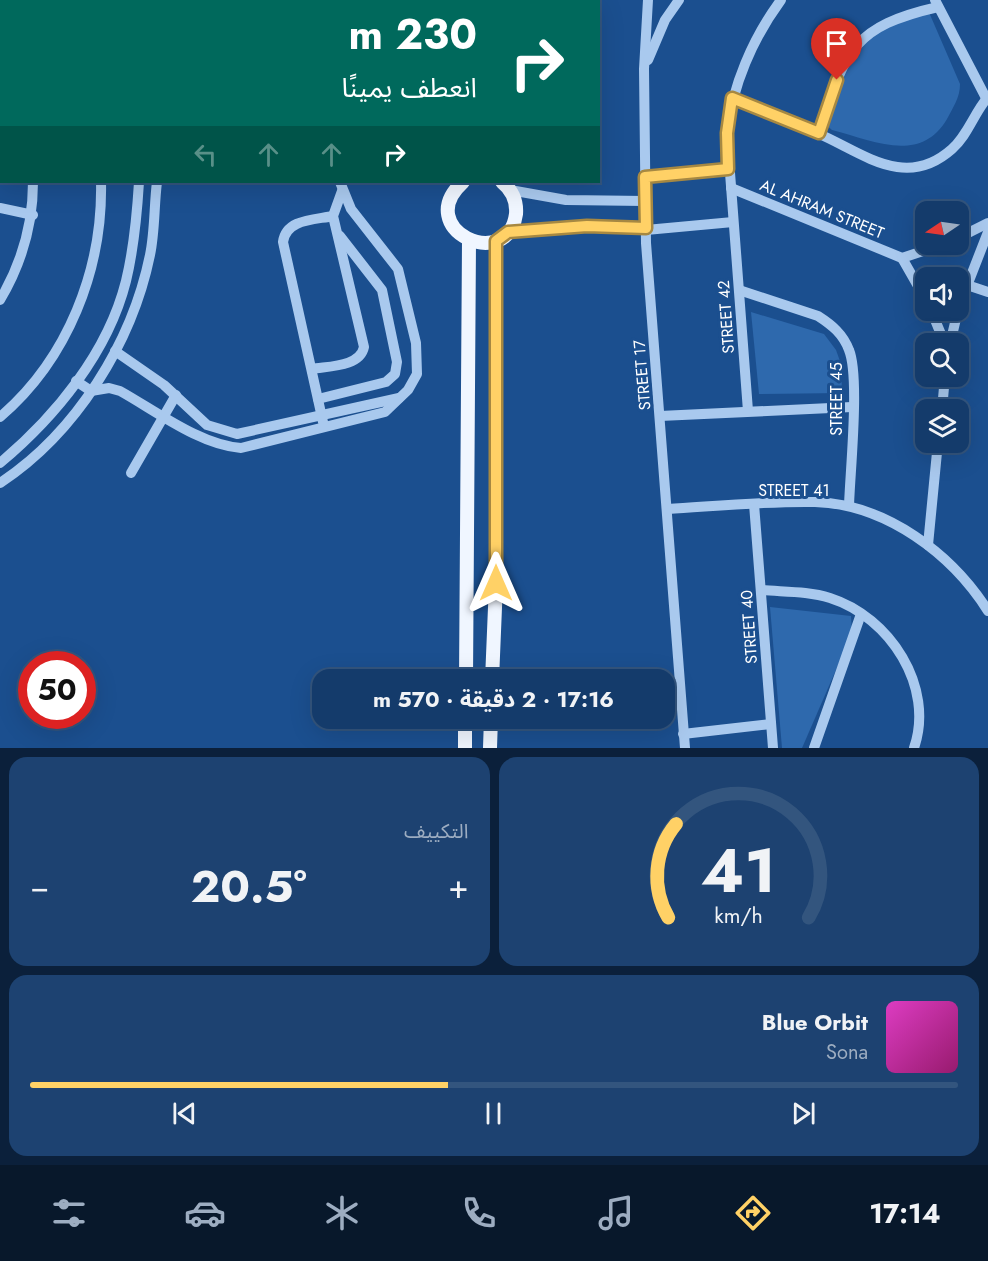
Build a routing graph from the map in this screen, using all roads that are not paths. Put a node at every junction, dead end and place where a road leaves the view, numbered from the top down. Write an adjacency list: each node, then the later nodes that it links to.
1 (648, 0): 5 (street, STREET 17)
2 (679, 0): 5 (street)
3 (781, 0): 7 (street, STREET 42)
4 (936, 4): 6 (street); 8 (street)
5 (644, 69): 10 (street, STREET 17)
6 (987, 97): 8 (street)
7 (732, 98): 8 (street); 9 (street, STREET 42)
8 (819, 133)
9 (728, 169): 10 (street); 18 (street, STREET 42)
10 (645, 177): 19 (street, STREET 17)
11 (33, 183): 21 (street)
12 (101, 183): 51 (street)
13 (139, 183): 41 (street)
14 (157, 183): 39 (street)
15 (458, 184): 30 (main road)
16 (341, 186): 22 (street); 44 (street)
17 (506, 186): 19 (street); 29 (main road)
18 (730, 188): 23 (street, STREET 42); 32 (street, AL AHRAM STREET)
19 (645, 201): 25 (street, STREET 17)
20 (0, 208): 21 (street)
21 (33, 215): 38 (street)
22 (333, 216): 28 (street); 40 (street)
23 (733, 222): 25 (street); 36 (street, STREET 42)
24 (988, 223): 26 (street)
25 (646, 229): 29 (street); 50 (street, STREET 17)
26 (969, 232)
27 (988, 232): 33 (street)
28 (340, 236): 40 (street); 45 (street)
29 (502, 237): 30 (main road); 65 (main road)
30 (469, 241): 64 (main road)
31 (915, 254): 32 (street)
32 (902, 258): 34 (street)
33 (969, 280)
34 (915, 281)
35 (969, 286): 37 (street)
36 (739, 290): 46 (street, STREET 45); 47 (street, STREET 42)
37 (988, 292)
38 (0, 300)
39 (115, 351): 42 (street); 43 (street)
40 (312, 369): 45 (street)
41 (76, 381): 42 (street); 54 (street)
42 (91, 391): 48 (street); 56 (street)
43 (176, 395): 48 (street); 49 (street)
44 (399, 398): 49 (street); 52 (street)
45 (318, 399): 49 (street)
46 (852, 407): 47 (street); 58 (street, STREET 45)
47 (748, 411): 50 (street)
48 (164, 416): 52 (street); 55 (street)
49 (321, 416): 52 (street)
50 (660, 416): 59 (street, STREET 17)
51 (0, 417)
52 (324, 429)
53 (937, 453): 60 (street)
54 (0, 463)
55 (131, 473)
56 (0, 483)
57 (754, 504): 58 (street, STREET 41); 59 (street, STREET 41); 61 (street, STREET 40)
58 (849, 507): 60 (street, STREET 41)
59 (668, 509): 69 (street, STREET 17)
60 (928, 545): 62 (street, STREET 41)
61 (761, 591): 63 (street); 66 (street, STREET 40)
62 (988, 611)
63 (861, 614): 74 (street); 75 (street)
64 (466, 669)
65 (492, 669)
66 (771, 724): 69 (street); 73 (street, STREET 40)
67 (465, 729): 70 (main road)
68 (491, 729): 71 (main road)
69 (684, 734): 72 (street, STREET 17)
70 (465, 748)
71 (490, 748)
72 (685, 748)
73 (773, 748)
74 (814, 748)
75 (914, 748)

